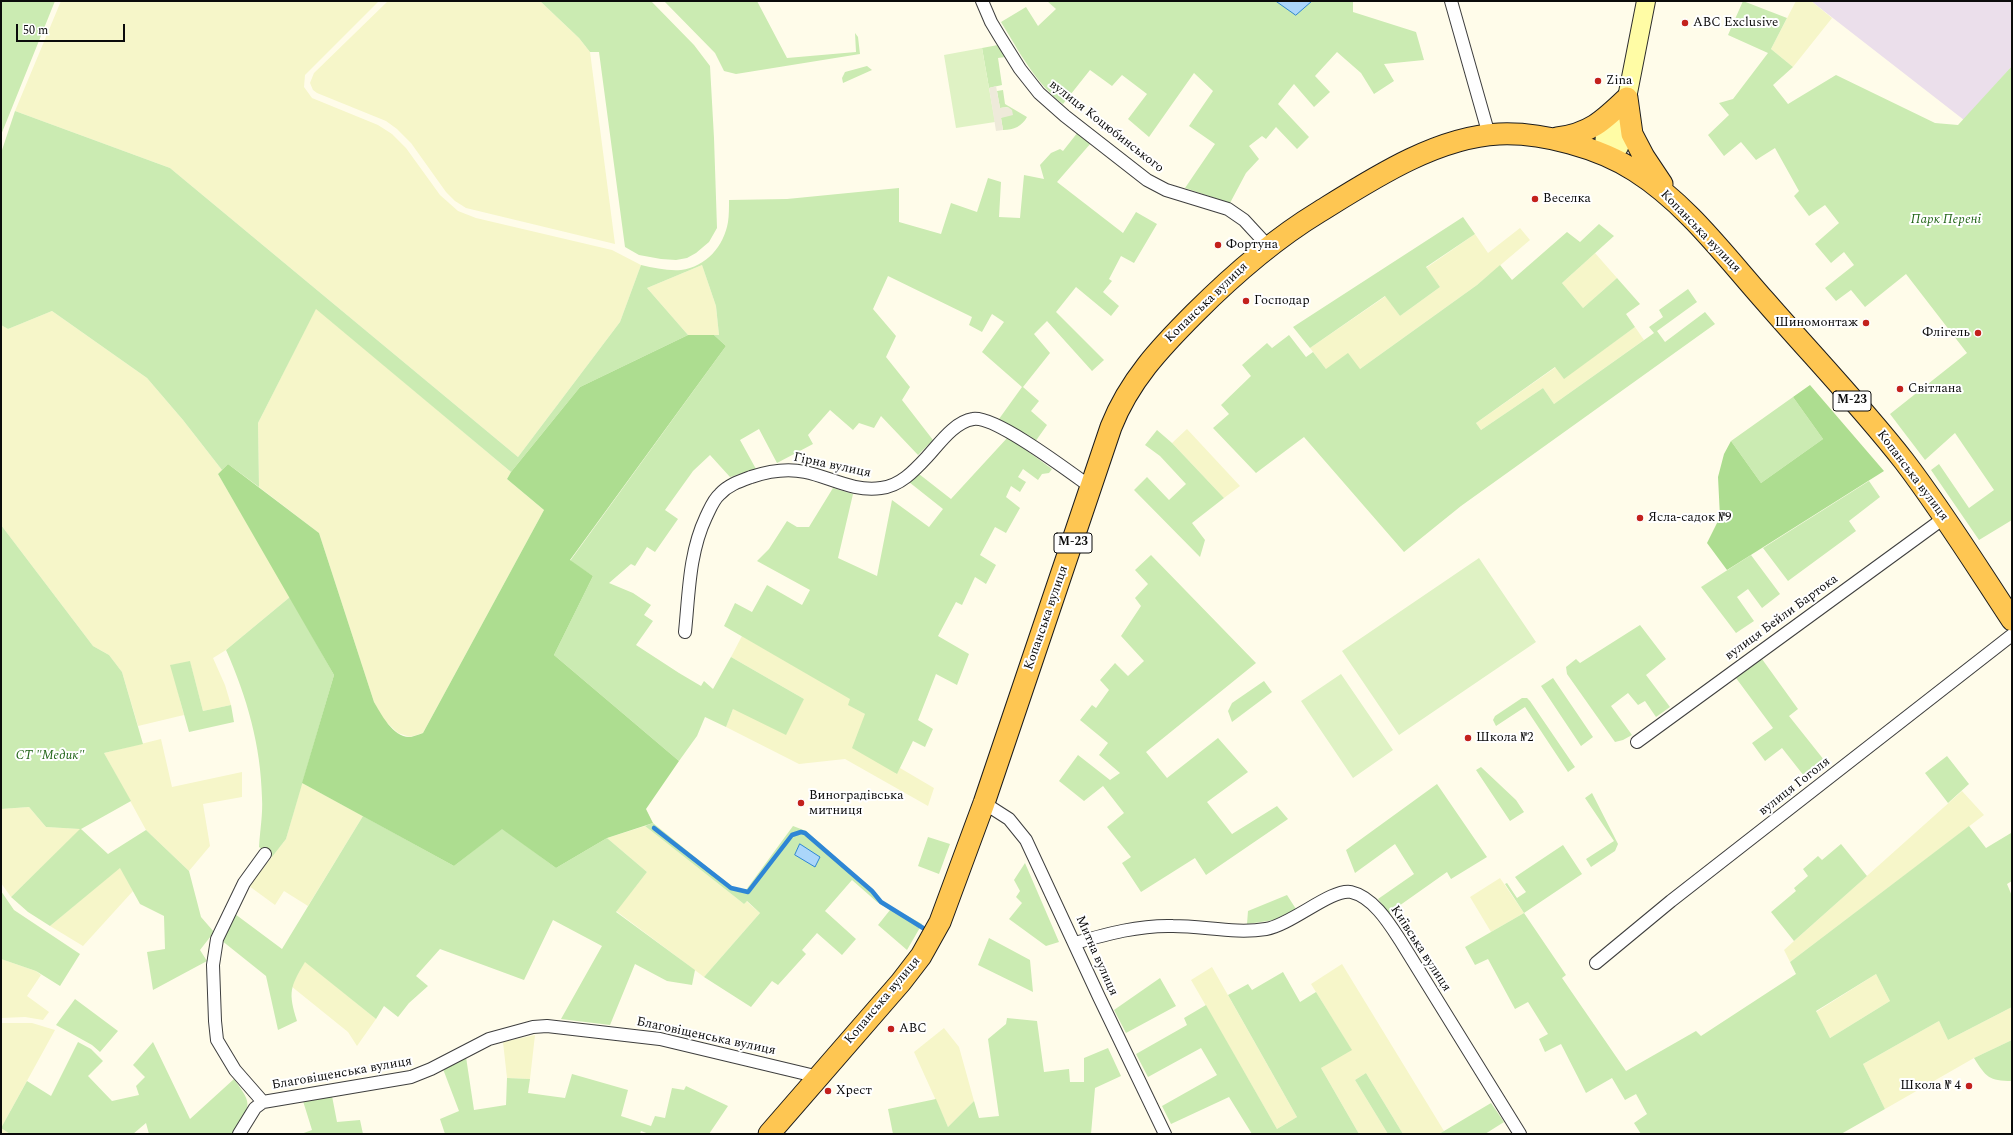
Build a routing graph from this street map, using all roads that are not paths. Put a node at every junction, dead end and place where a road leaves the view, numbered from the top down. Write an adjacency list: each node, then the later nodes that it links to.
1 (982, 1): 9 (street, вулиця Коцюбинського)
2 (1451, 1): 5 (street)
3 (1646, 1): 4 (main road)
4 (1627, 98): 6 (highway); 7 (main road); 8 (highway)
5 (1489, 135): 6 (highway, Копанська вулиця / М-23); 9 (highway, Копанська вулиця / М-23)
6 (1549, 139): 7 (highway, Копанська вулиця / М-23)
7 (1606, 156): 8 (highway, Копанська вулиця / М-23)
8 (1671, 198): 11 (highway, Копанська вулиця / М-23)
9 (1268, 246): 10 (highway, Копанська вулиця / М-23)
10 (1092, 488): 13 (street, Гірна вулиця); 16 (highway, Копанська вулиця / М-23)
11 (1944, 518): 12 (highway, Копанська вулиця / М-23); 15 (street, вулиця Бейли Бартока)
12 (2012, 620)
13 (685, 632)
14 (2012, 634): 19 (street, вулиця Гоголя)
15 (1637, 742)
16 (984, 803): 18 (street, Митна вулиця); 20 (highway, Копанська вулиця / М-23)
17 (265, 854): 21 (street, Благовіщенська вулиця)
18 (1074, 943): 24 (street, Митна вулиця); 25 (street, Київська вулиця)
19 (1596, 963)
20 (819, 1077): 21 (street, Благовіщенська вулиця); 23 (highway, Копанська вулиця / М-23)
21 (263, 1102): 22 (street, Благовіщенська вулиця)
22 (239, 1134)
23 (769, 1134)
24 (1165, 1134)
25 (1520, 1134)

